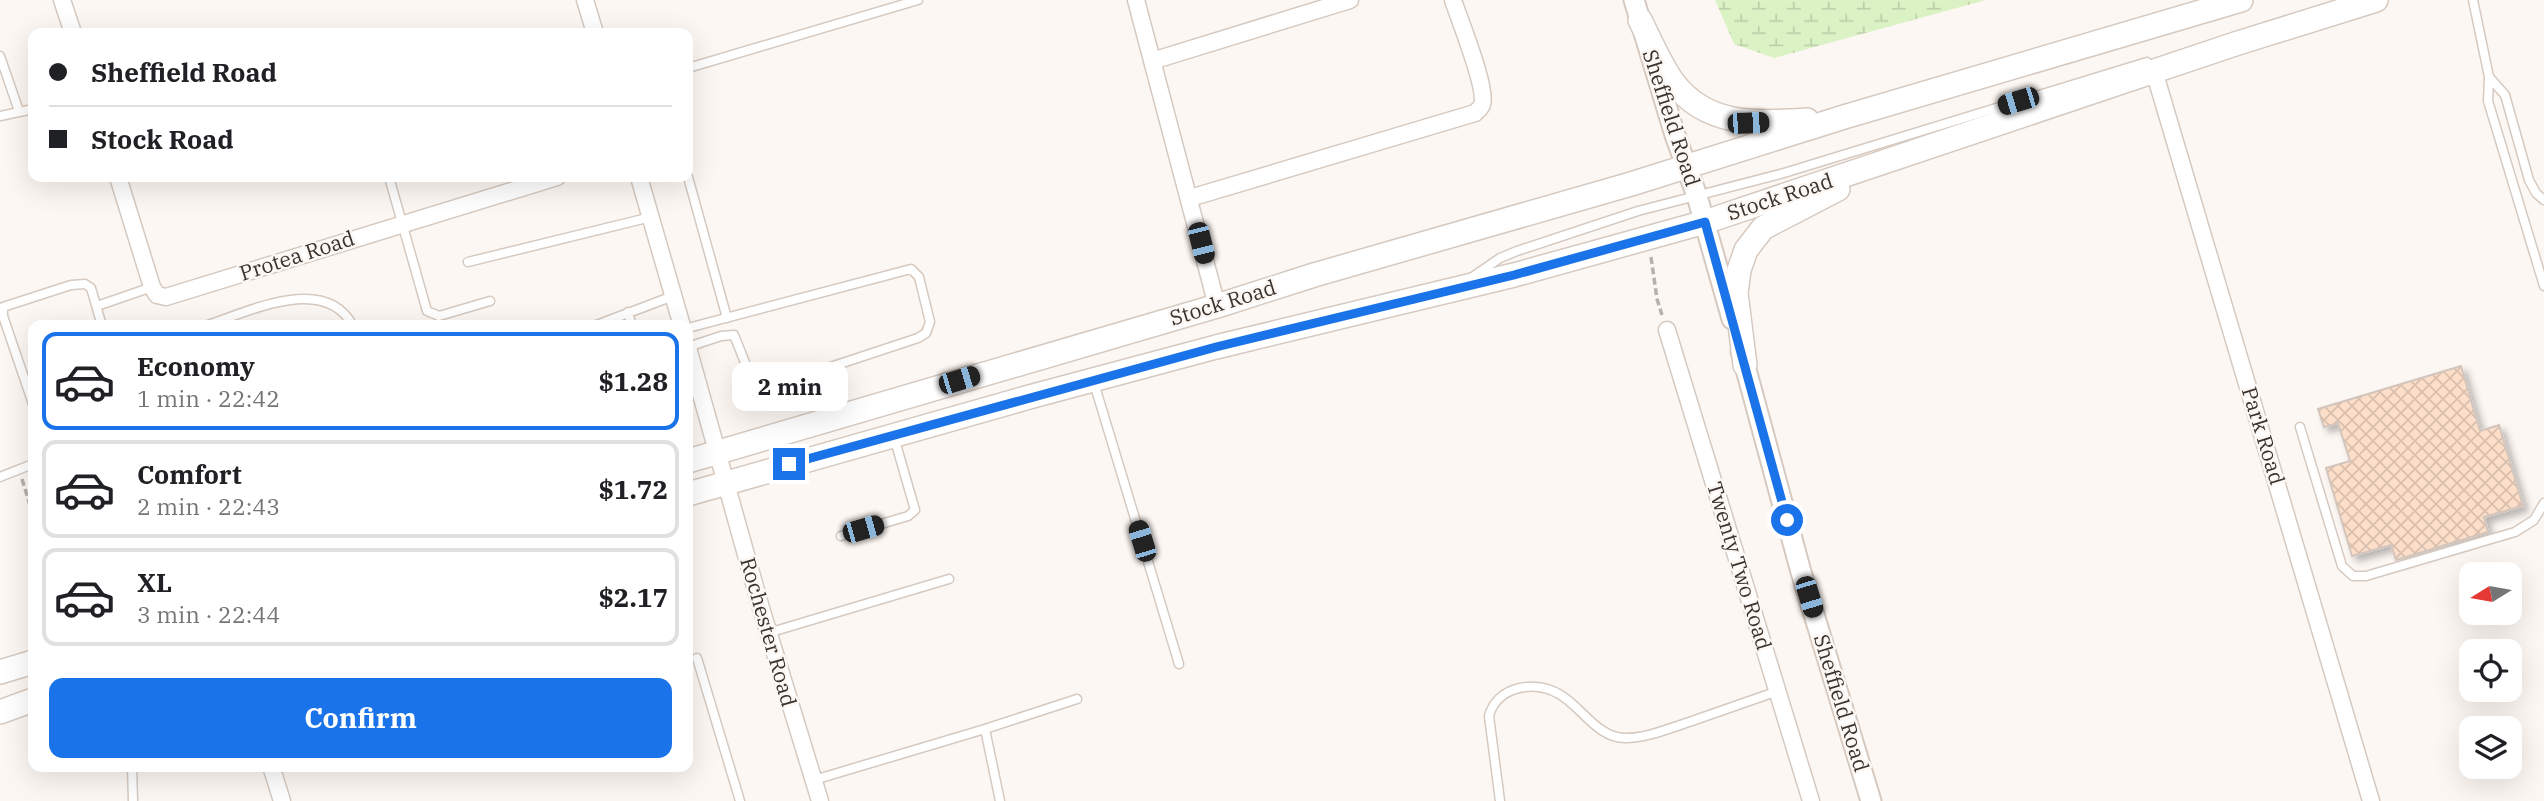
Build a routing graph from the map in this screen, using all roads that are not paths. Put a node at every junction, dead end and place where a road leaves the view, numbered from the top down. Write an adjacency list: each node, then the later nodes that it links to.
1 (62, 0): 11 (street)
2 (585, 0): 12 (street)
3 (918, 0): 18 (lane)
4 (1136, 0): 16 (street)
5 (1350, 0): 16 (street)
6 (1453, 0): 32 (street)
7 (2241, 0): 23 (main road, Stock Road)
8 (2376, 0): 13 (main road, Stock Road)
9 (2473, 0): 19 (lane)
10 (1637, 10): 23 (main road); 25 (street, Sheffield Road)
11 (71, 28)
12 (593, 28)
13 (2235, 44): 14 (lane); 17 (main road, Stock Road)
14 (2182, 52)
15 (0, 56): 21 (lane)
16 (1152, 61): 32 (street)
17 (2157, 64): 24 (main road, Stock Road); 31 (lane); 93 (street, Park Road)
18 (693, 66)
19 (2489, 78): 33 (lane); 38 (lane)
20 (28, 109): 21 (lane)
21 (19, 111): 22 (lane)
22 (0, 116)
23 (1844, 117): 25 (main road, Stock Road)
24 (1887, 162): 35 (main road, Stock Road); 58 (main road)
25 (1687, 166): 31 (street, Sheffield Road); 45 (main road, Stock Road)
26 (120, 182): 40 (street)
27 (391, 182): 36 (lane)
28 (540, 182): 36 (street, Protea Road)
29 (640, 182): 34 (street)
30 (689, 182): 47 (lane)
31 (1697, 196): 35 (street, Sheffield Road); 41 (lane)
32 (1190, 198): 45 (street)
33 (2544, 200)
34 (651, 217): 37 (lane); 42 (street)
35 (1705, 222): 41 (main road, Stock Road); 58 (street, Sheffield Road)
36 (403, 223): 40 (street, Protea Road); 43 (lane)
37 (468, 262)
38 (2542, 270): 39 (lane)
39 (2544, 286)
40 (152, 287): 44 (lane)
41 (1455, 289): 59 (main road, Stock Road)
42 (673, 296): 46 (lane); 53 (street)
43 (490, 301)
44 (97, 306): 48 (lane); 60 (lane)
45 (1217, 306): 63 (main road, Stock Road)
46 (628, 312): 51 (lane); 52 (lane)
47 (727, 317): 54 (lane); 56 (lane)
48 (101, 320)
49 (224, 320): 50 (lane)
50 (350, 320)
51 (609, 320)
52 (630, 320)
53 (680, 320)
54 (693, 327)
55 (1667, 330): 77 (street, Twenty Two Road)
56 (693, 345)
57 (693, 365): 63 (street)
58 (1745, 365): 92 (street, Sheffield Road)
59 (1093, 380): 62 (main road, Stock Road); 75 (lane)
60 (28, 390)
61 (2300, 427): 69 (lane)
62 (893, 435): 67 (main road, Stock Road); 70 (lane)
63 (717, 452): 64 (main road, Stock Road); 67 (street, Rochester Road)
64 (693, 459)
65 (28, 466): 66 (lane)
66 (0, 477)
67 (725, 483): 68 (main road, Stock Road); 72 (street, Rochester Road)
68 (693, 493)
69 (2544, 503)
70 (841, 536)
71 (949, 579): 72 (lane)
72 (768, 632): 84 (street, Rochester Road)
73 (697, 657): 87 (lane)
74 (28, 664): 76 (main road)
75 (1179, 664)
76 (0, 672)
77 (1778, 691): 90 (lane); 91 (street, Twenty Two Road)
78 (1077, 699): 81 (lane)
79 (28, 702): 80 (main road)
80 (0, 712)
81 (985, 729): 84 (lane); 89 (lane)
82 (132, 772): 85 (lane)
83 (273, 772): 86 (street)
84 (814, 780): 88 (street, Rochester Road)
85 (133, 801)
86 (282, 801)
87 (740, 801)
88 (820, 801)
89 (1000, 801)
90 (1500, 801)
91 (1811, 801)
92 (1871, 801)
93 (2371, 801)

